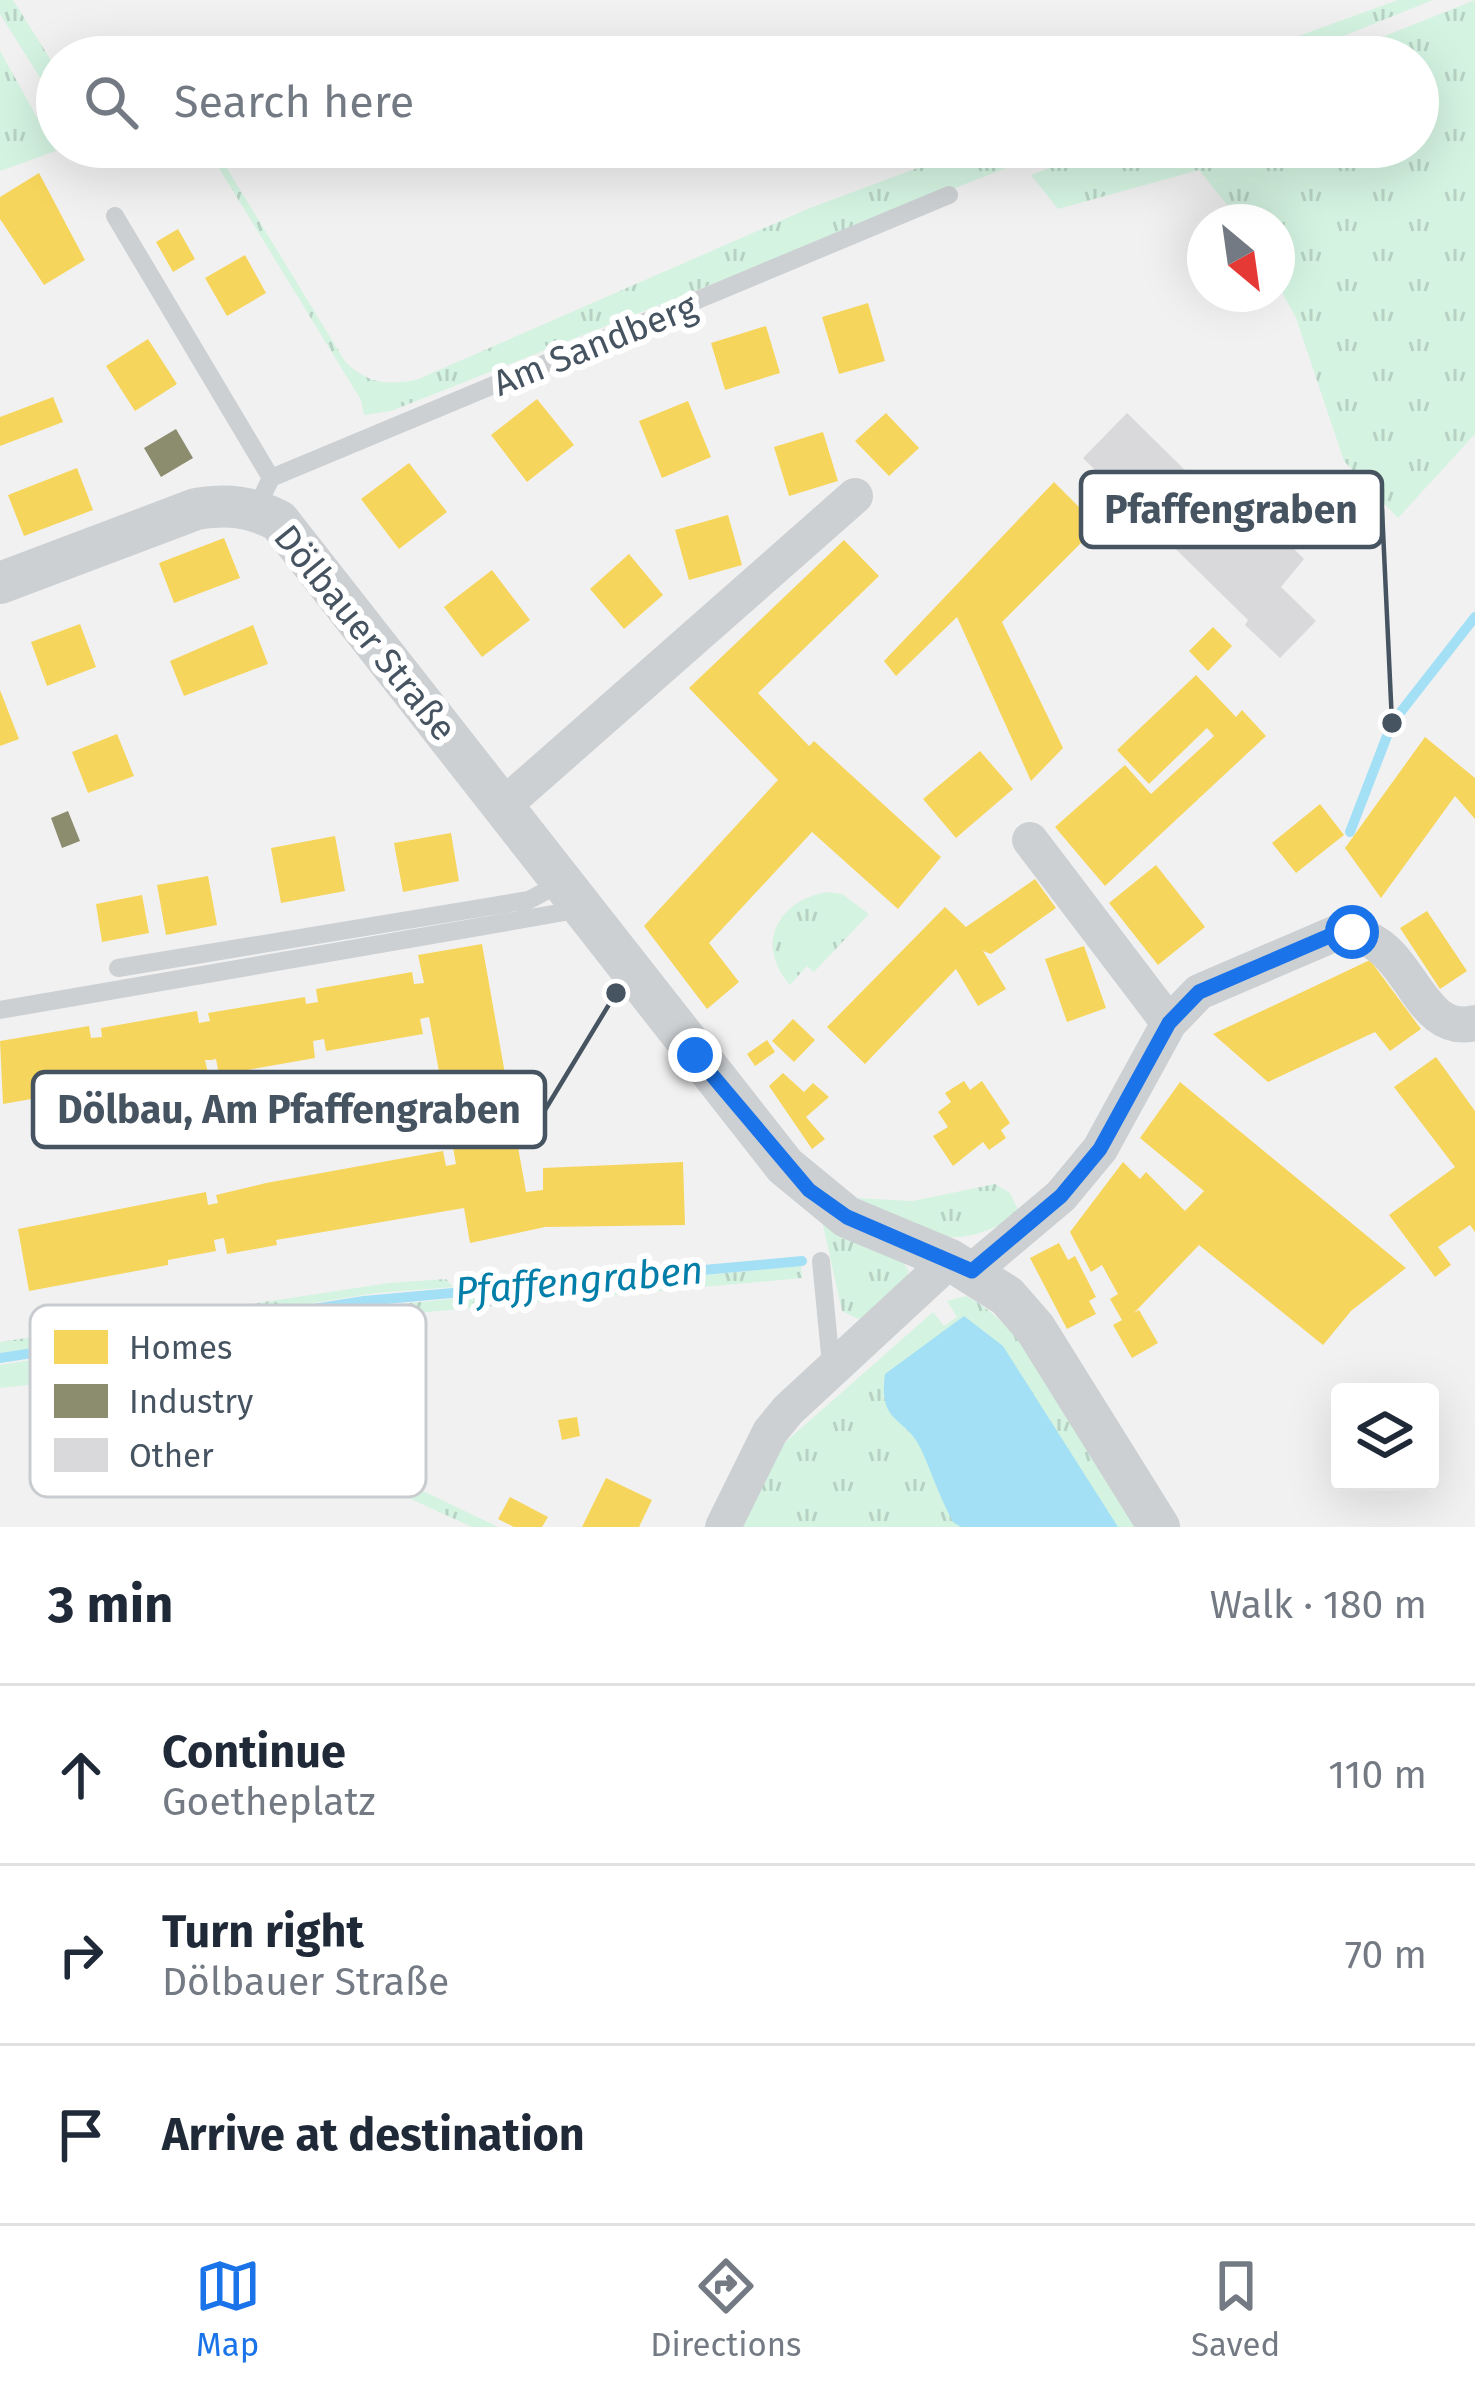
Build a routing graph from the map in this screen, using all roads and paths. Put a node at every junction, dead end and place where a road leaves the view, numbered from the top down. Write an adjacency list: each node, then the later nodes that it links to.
1 (949, 195): 3 (lane, Am Sandberg)
2 (115, 216): 3 (lane)
3 (264, 494): 5 (street, Dölbauer Straße); 6 (street, Dölbauer Straße)
4 (856, 496): 6 (street)
5 (0, 584)
6 (503, 806): 8 (street, Dölbauer Straße)
7 (1030, 840): 11 (street)
8 (571, 896): 9 (lane); 10 (lane); 14 (street, Dölbauer Straße)
9 (118, 968)
10 (0, 1010)
11 (1169, 1023): 12 (street); 14 (street)
12 (1475, 1023)
13 (821, 1261): 15 (lane)
14 (961, 1266): 15 (street); 17 (street, Dölbauer Straße)
15 (831, 1365): 16 (street)
16 (723, 1527)
17 (1159, 1527)

